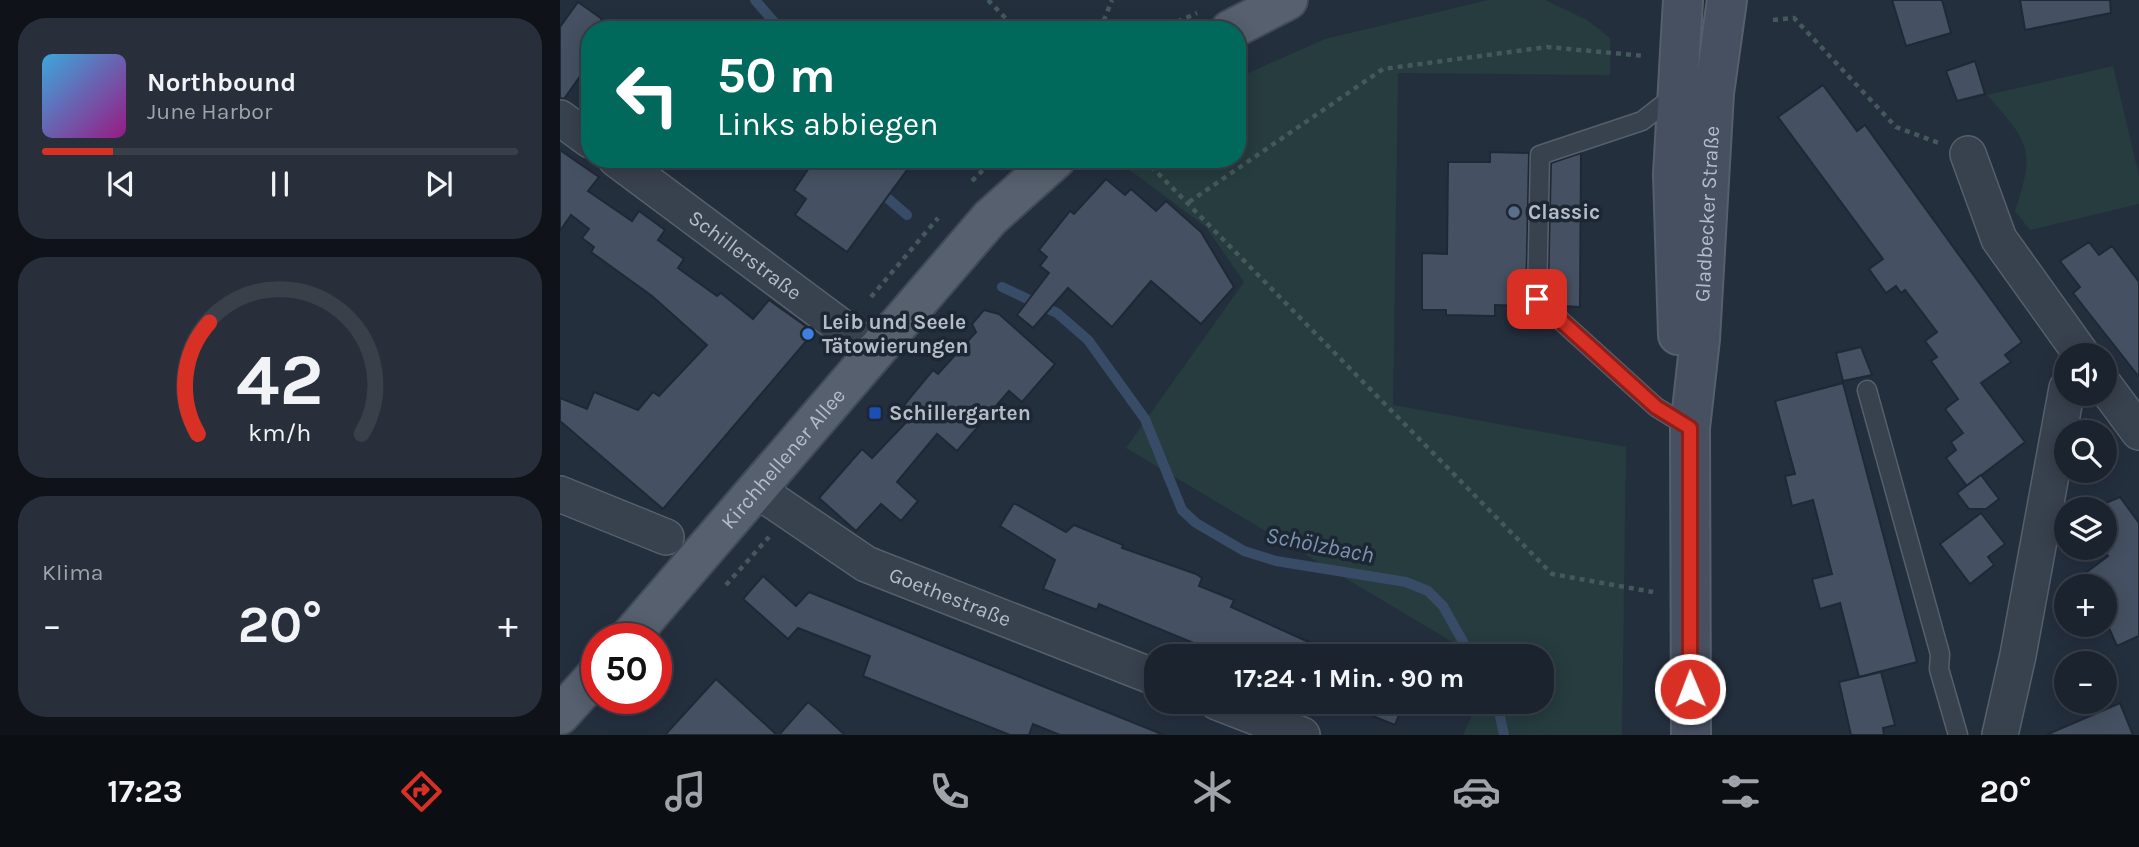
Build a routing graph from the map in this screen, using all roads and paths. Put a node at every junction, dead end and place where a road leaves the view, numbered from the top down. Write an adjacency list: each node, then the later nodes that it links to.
1 (988, 0): 8 (path)
2 (1112, 0): 9 (path)
3 (1288, 0): 6 (main road)
4 (1683, 0): 11 (main road, Gladbecker Straße)
5 (1727, 0): 26 (main road, Gladbecker Straße)
6 (1217, 20)
7 (1773, 20): 14 (path)
8 (1008, 21)
9 (1104, 21)
10 (1650, 57): 15 (path)
11 (1677, 94): 26 (main road, Gladbecker Straße); 26 (lane)
12 (560, 118): 13 (street)
13 (581, 133)
14 (1968, 154): 21 (street)
15 (1246, 163)
16 (628, 168): 22 (street, Schillerstraße)
17 (1046, 168): 22 (main road, Kirchhellener Allee)
18 (1153, 168): 20 (path)
19 (1239, 168): 20 (path)
20 (1189, 202): 31 (path)
21 (2071, 343)
22 (875, 352): 28 (main road, Kirchhellener Allee)
23 (1867, 390): 39 (lane)
24 (2117, 402): 27 (street)
25 (2064, 406): 40 (street)
26 (1690, 428): 38 (main road, Gladbecker Straße)
27 (2139, 432)
28 (757, 490): 32 (main road, Kirchhellener Allee); 33 (street, Goethestraße)
29 (560, 494): 30 (street)
30 (666, 537)
31 (1653, 592)
32 (642, 623)
33 (1144, 673)
34 (581, 692): 36 (main road)
35 (1248, 714): 37 (street)
36 (560, 715)
37 (1302, 735)
38 (1691, 735)
39 (1958, 735)
40 (2000, 735)

